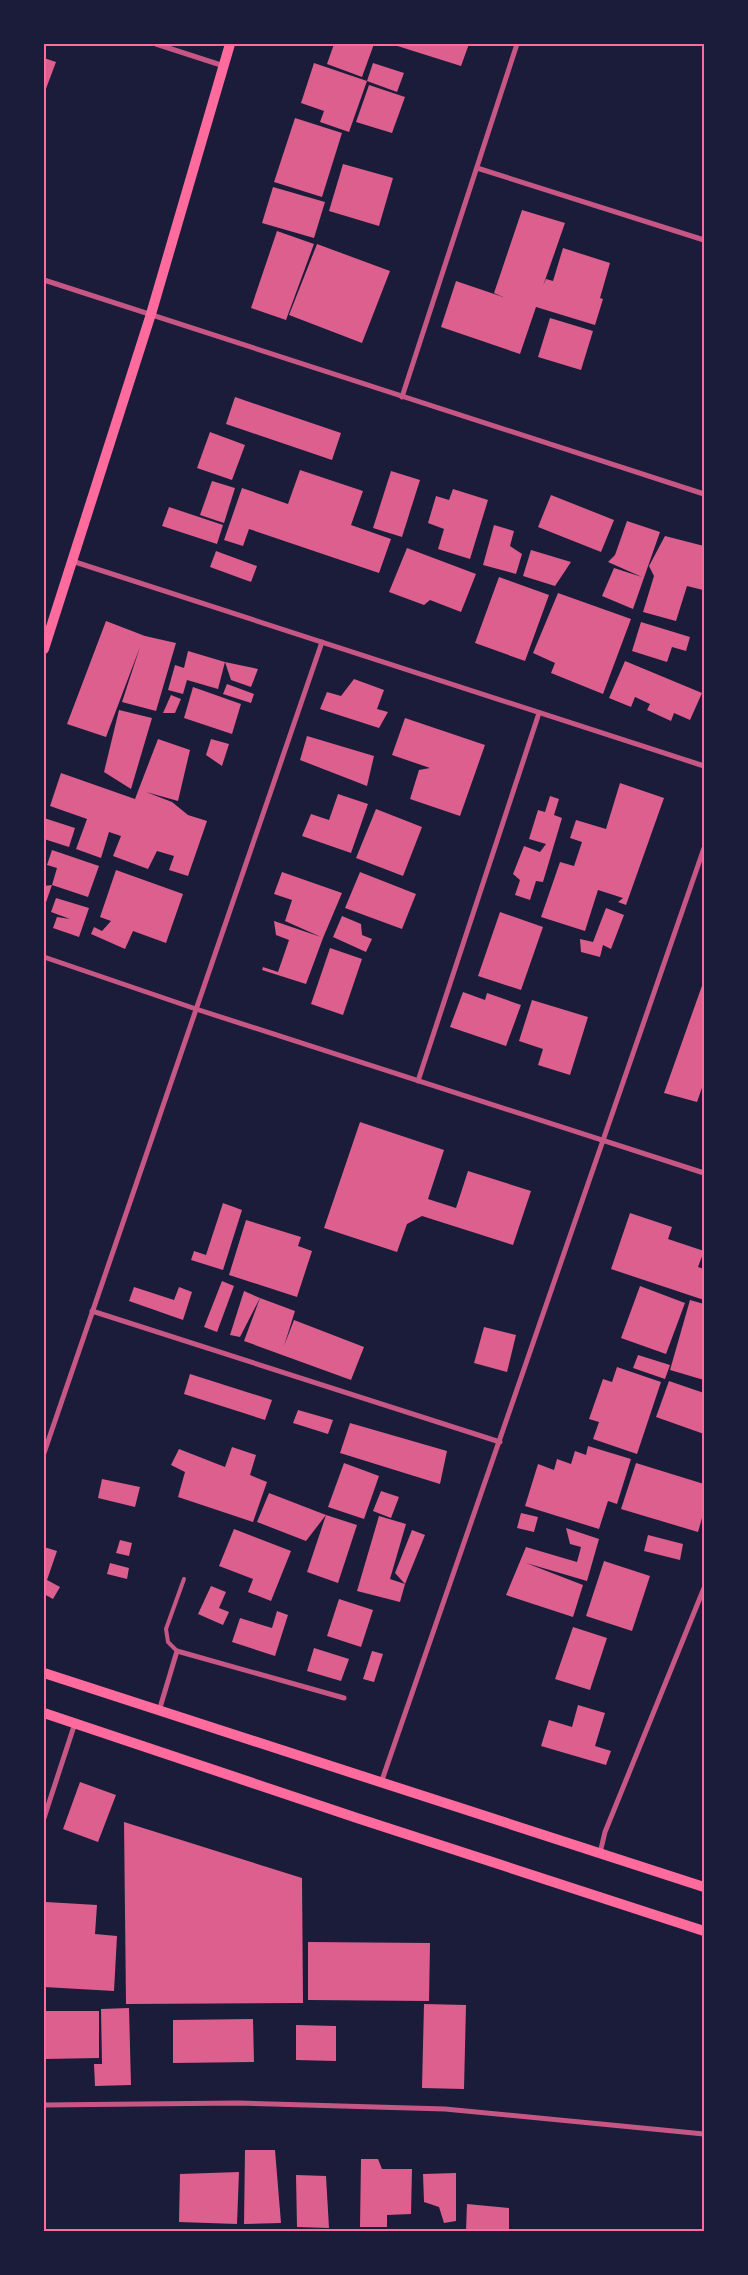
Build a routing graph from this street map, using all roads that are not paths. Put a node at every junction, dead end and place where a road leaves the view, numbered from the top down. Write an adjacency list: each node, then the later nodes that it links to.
1 (156, 44): 4 (street)
2 (230, 44): 4 (main road)
3 (517, 44): 5 (street)
4 (224, 66): 8 (main road)
5 (477, 168): 6 (street); 9 (street)
6 (704, 240)
7 (44, 280): 8 (street)
8 (152, 314): 9 (street); 11 (main road)
9 (402, 397): 10 (street)
10 (704, 494)
11 (72, 561): 12 (street); 13 (main road)
12 (322, 642): 14 (street); 18 (street)
13 (44, 649)
14 (539, 713): 15 (street); 19 (street)
15 (704, 766)
16 (704, 848): 20 (street)
17 (44, 957): 18 (street)
18 (196, 1009): 19 (street); 22 (street)
19 (418, 1081): 20 (street)
20 (604, 1141): 21 (street); 23 (street)
21 (704, 1173)
22 (92, 1311): 23 (street); 24 (street)
23 (500, 1442): 33 (street)
24 (44, 1453)
25 (184, 1579): 27 (lane)
26 (704, 1588): 35 (street)
27 (177, 1652): 29 (street); 30 (street)
28 (44, 1673): 30 (main road)
29 (344, 1698)
30 (159, 1712): 33 (main road)
31 (44, 1713): 32 (main road)
32 (75, 1723): 34 (street); 37 (main road)
33 (381, 1783): 35 (main road)
34 (44, 1818)
35 (600, 1854): 36 (main road)
36 (704, 1887)
37 (704, 1931)
38 (44, 2105): 39 (street)
39 (704, 2134)

